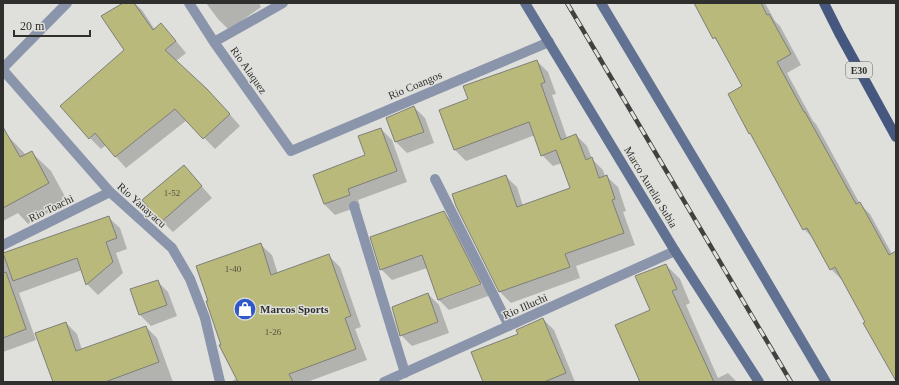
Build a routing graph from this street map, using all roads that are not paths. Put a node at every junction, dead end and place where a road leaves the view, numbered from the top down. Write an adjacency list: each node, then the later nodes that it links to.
1 (67, 3): 9 (street)
2 (189, 3): 7 (street, Rio Alaquez)
3 (283, 3): 7 (street)
4 (524, 3): 8 (main road, Marco Aurelio Subia)
5 (601, 3): 22 (main road)
6 (824, 3): 10 (main road, E30)
7 (214, 42): 11 (street, Rio Alaquez)
8 (549, 42): 11 (street, Rio Coangos); 16 (main road, Marco Aurelio Subia)
9 (3, 69): 13 (street, Rio Yanayacu)
10 (896, 137)
11 (291, 151)
12 (435, 179): 17 (street)
13 (110, 192): 15 (street, Rio Toachi); 19 (street, Rio Yanayacu)
14 (354, 206): 18 (street)
15 (3, 245)
16 (675, 251): 17 (street, Rio Illuchi); 21 (main road, Marco Aurelio Subia)
17 (509, 326): 18 (street, Rio Illuchi)
18 (405, 373): 20 (street, Rio Illuchi)
19 (220, 382)
20 (384, 382)
21 (759, 382)
22 (826, 382)

